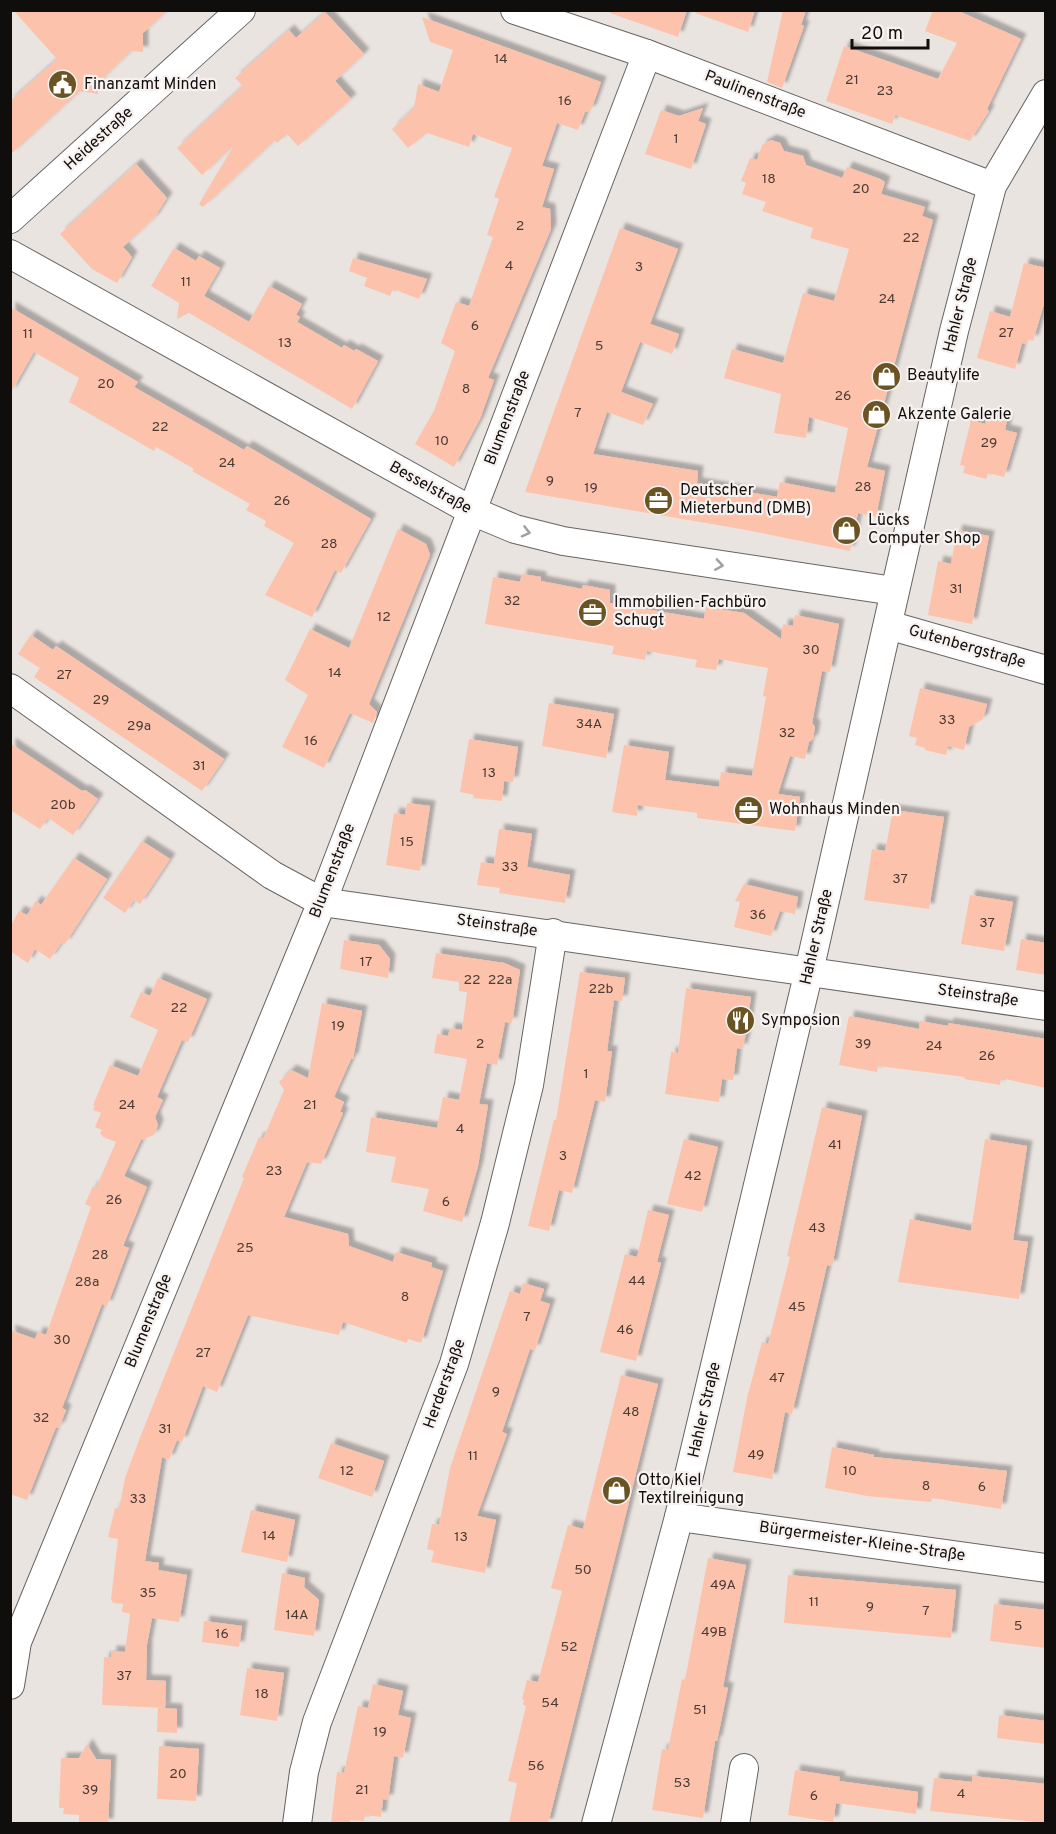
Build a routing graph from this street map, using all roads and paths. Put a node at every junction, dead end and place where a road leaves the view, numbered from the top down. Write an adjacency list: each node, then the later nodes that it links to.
1 (240, 10): 6 (street, Heidestraße)
2 (515, 10): 3 (street, Paulinenstraße)
3 (647, 54): 5 (street, Paulinenstraße); 8 (street, Blumenstraße)
4 (1046, 94): 5 (street, Hahler Straße)
5 (992, 186): 9 (street, Hahler Straße)
6 (10, 219)
7 (10, 254): 8 (street, Besselstraße)
8 (472, 512): 9 (street, Besselstraße, one-way to 9); 13 (street, Blumenstraße)
9 (894, 591): 10 (street, Hahler Straße)
10 (888, 624): 11 (street, Gutenbergstraße); 15 (street, Hahler Straße)
11 (1046, 670)
12 (10, 688): 13 (street, Steinstraße)
13 (322, 902): 14 (street, Steinstraße); 19 (street, Blumenstraße)
14 (553, 933): 15 (street, Steinstraße); 21 (street, Herderstraße)
15 (809, 972): 16 (street, Steinstraße); 17 (street, Hahler Straße)
16 (1046, 1006)
17 (679, 1517): 18 (street, Bürgermeister-Kleine-Straße); 22 (street, Hahler Straße)
18 (1046, 1568)
19 (10, 1685)
20 (744, 1768): 23 (street)
21 (297, 1824)
22 (596, 1824)
23 (735, 1824)

